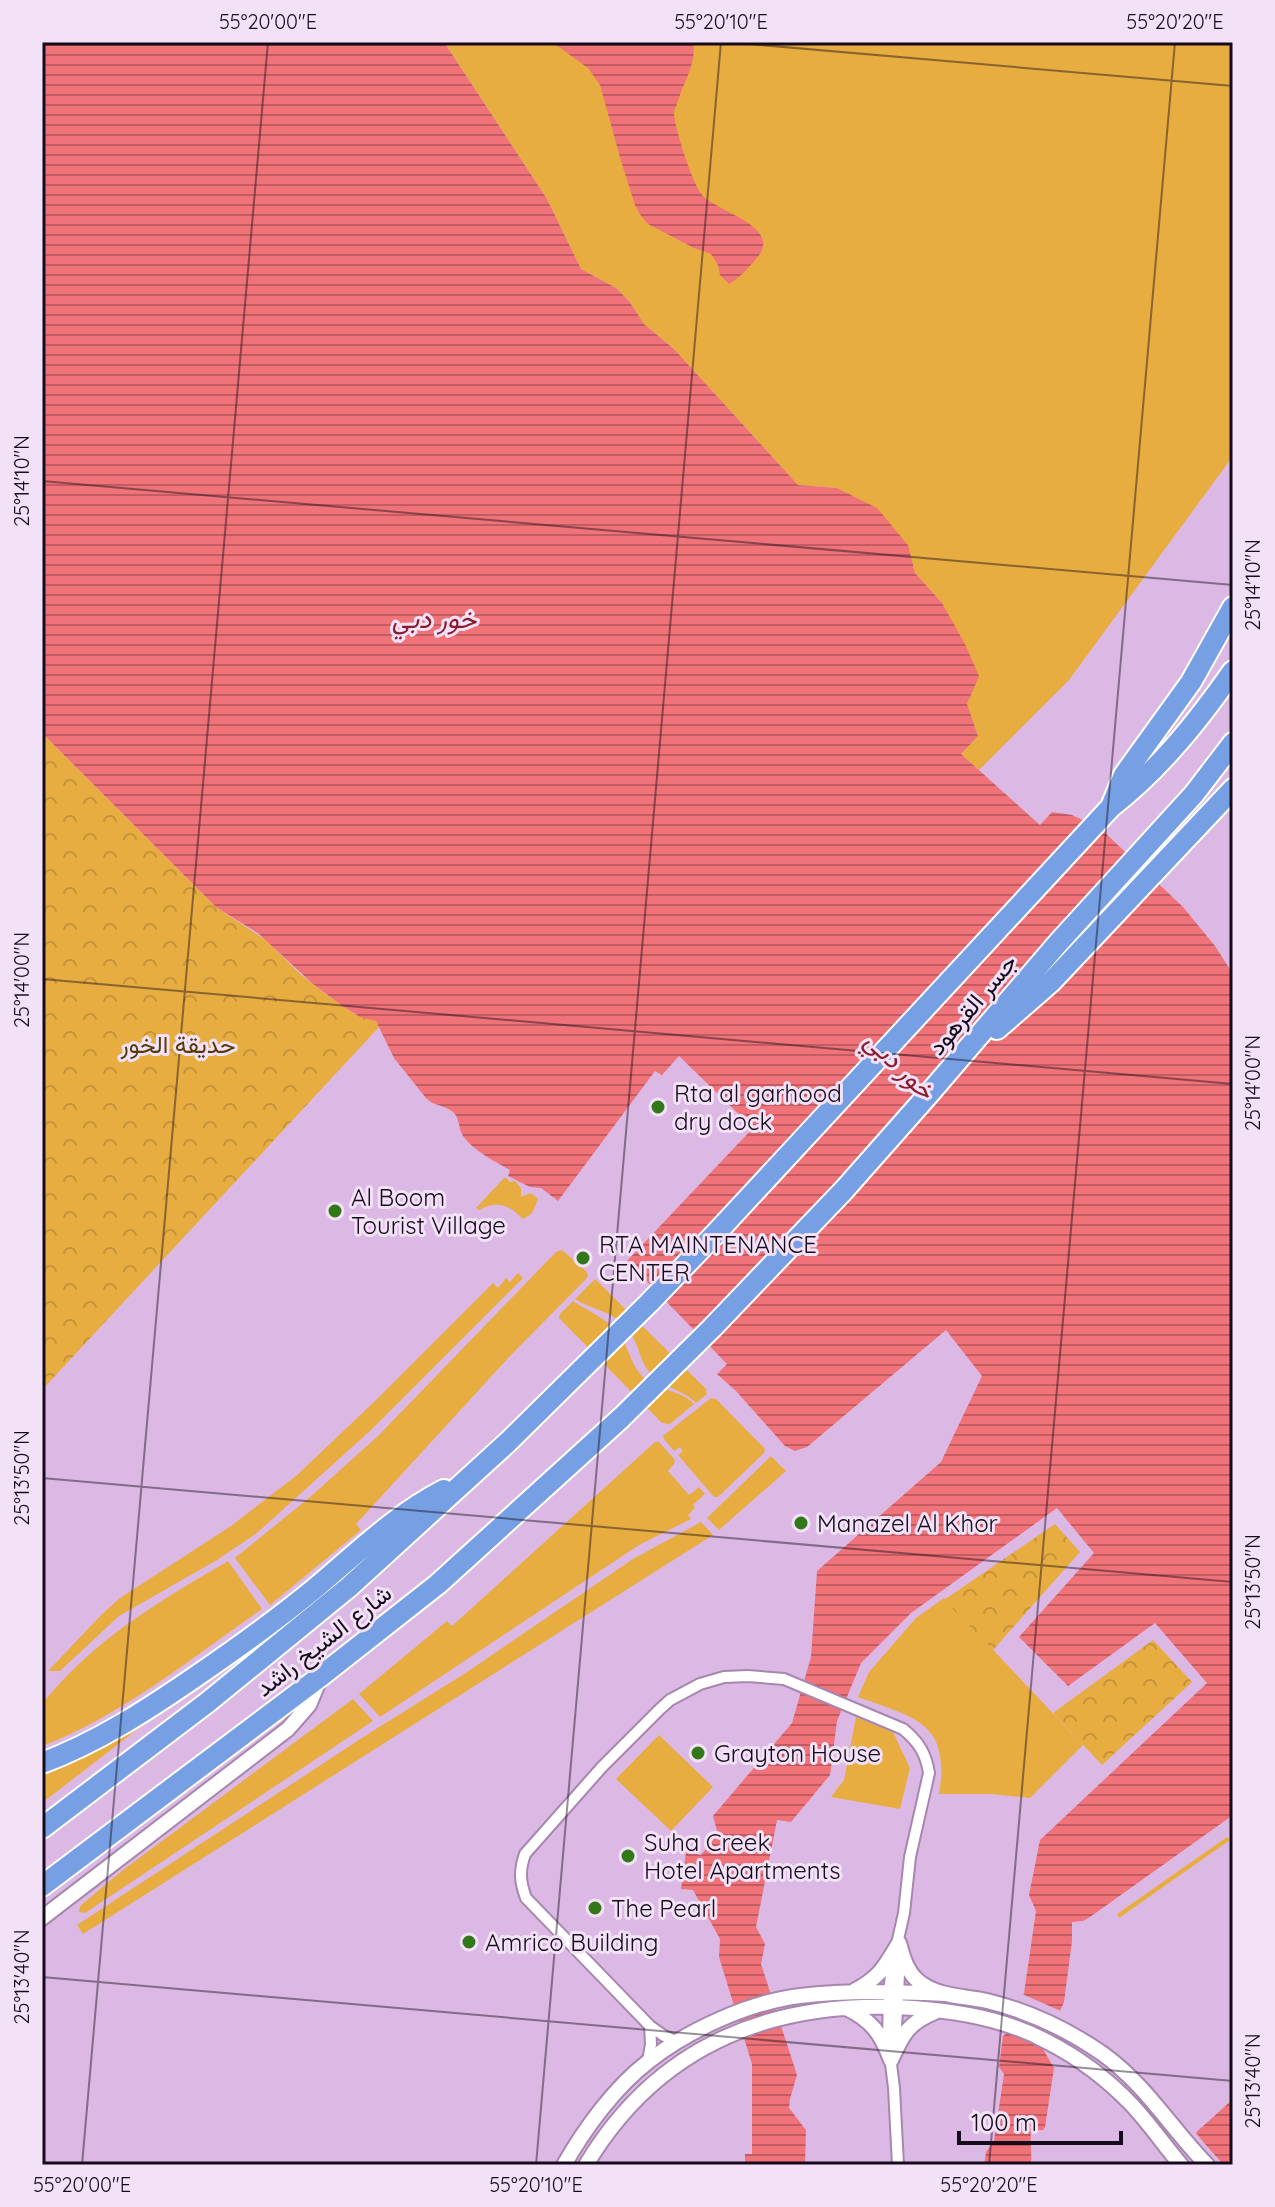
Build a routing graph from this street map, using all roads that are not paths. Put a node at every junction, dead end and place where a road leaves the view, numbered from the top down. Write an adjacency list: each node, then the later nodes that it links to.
1 (1233, 607): 5 (highway)
2 (1233, 671): 5 (highway)
3 (1233, 743): 6 (highway, جسر القرهود)
4 (1233, 789): 6 (highway)
5 (1111, 807): 7 (highway, جسر القرهود)
6 (970, 1047): 8 (highway, جسر القرهود)
7 (578, 1374): 9 (highway, شارع الشيخ راشد)
8 (621, 1418): 10 (highway, شارع الشيخ راشد)
9 (462, 1484): 11 (highway); 12 (highway, شارع الشيخ راشد)
10 (321, 1676): 13 (highway, شارع الشيخ راشد); 14 (street)
11 (42, 1763)
12 (42, 1828)
13 (42, 1886)
14 (42, 1918)
15 (899, 1943): 16 (street); 17 (street); 18 (street); 21 (street)
16 (852, 1993): 18 (street); 22 (street)
17 (947, 1994): 18 (street); 29 (street)
18 (893, 1999): 19 (street); 20 (street); 23 (street)
19 (846, 2008): 23 (street); 26 (street)
20 (939, 2010): 23 (street); 28 (street)
21 (650, 2026): 22 (street); 24 (street)
22 (678, 2042): 24 (street)
23 (891, 2060): 27 (street)
24 (648, 2061): 25 (street)
25 (564, 2165)
26 (586, 2165)
27 (898, 2165)
28 (1181, 2165)
29 (1207, 2165)

